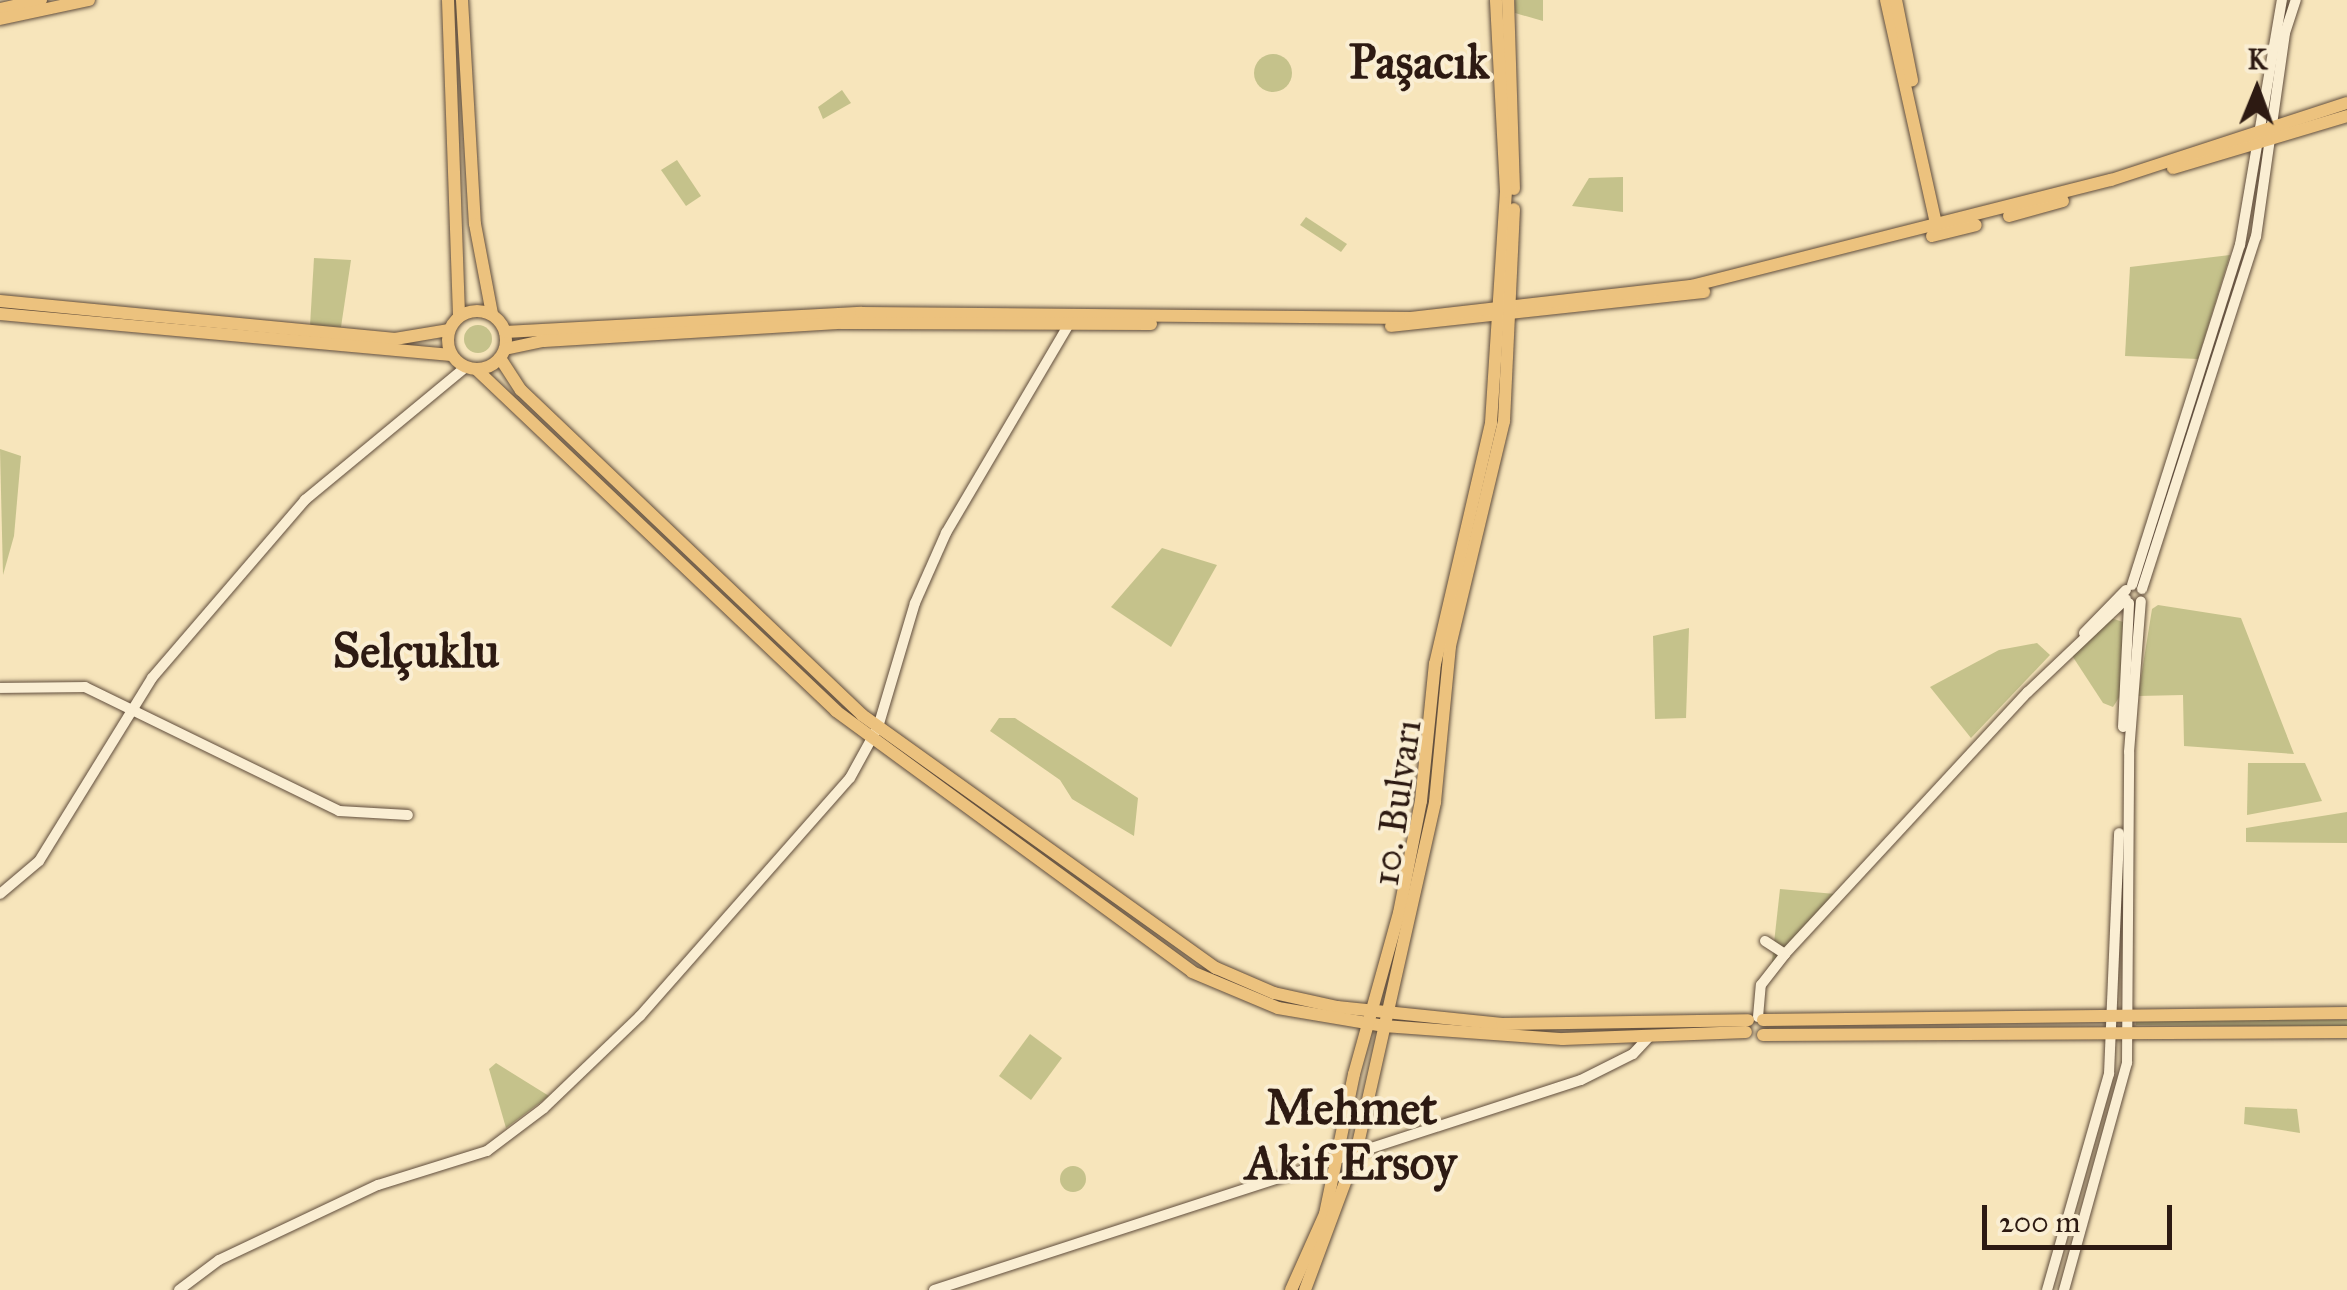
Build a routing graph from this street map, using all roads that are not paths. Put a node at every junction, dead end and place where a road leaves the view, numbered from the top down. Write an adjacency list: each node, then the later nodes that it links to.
1 (41, 0): 11 (main road)
2 (89, 0): 12 (main road)
3 (448, 0): 22 (main road)
4 (462, 0): 21 (main road)
5 (1496, 0): 19 (main road)
6 (1508, 0): 19 (main road)
7 (1886, 0): 17 (main road)
8 (1896, 0): 17 (main road)
9 (2282, 0): 16 (street)
10 (2296, 0): 15 (street)
11 (0, 9)
12 (0, 19)
13 (2347, 103): 15 (main road)
14 (2347, 116): 15 (main road)
15 (2272, 133): 16 (main road); 30 (street)
16 (2257, 138): 17 (main road); 30 (street)
17 (1941, 230): 19 (main road)
18 (0, 301): 25 (main road)
19 (1506, 310): 23 (main road); 24 (main road); 38 (main road, 10. Bulvarı)
20 (0, 314): 28 (main road)
21 (492, 314): 22 (main road); 26 (main road)
22 (459, 316): 25 (main road)
23 (800, 321): 24 (main road); 26 (main road); 27 (main road)
24 (1069, 324): 33 (street)
25 (449, 330): 28 (main road)
26 (506, 332): 27 (main road)
27 (503, 354): 29 (main road); 33 (main road)
28 (452, 355): 29 (main road)
29 (471, 368): 32 (street); 33 (main road)
30 (2132, 594): 37 (street); 42 (street)
31 (0, 688): 32 (street)
32 (130, 709): 34 (street); 35 (street)
33 (876, 733): 39 (main road); 46 (main road); 55 (street)
34 (408, 815)
35 (0, 894)
36 (1765, 941): 37 (street)
37 (1785, 954): 45 (street)
38 (1389, 981): 39 (main road); 40 (main road, 10. Bulvarı); 41 (main road, 10. Bulvarı); 43 (main road)
39 (1338, 1007): 40 (main road)
40 (1371, 1008): 41 (main road); 46 (main road, 10. Bulvarı)
41 (1388, 1011): 43 (main road); 47 (main road, 10. Bulvarı)
42 (2119, 1011): 44 (main road); 45 (main road); 48 (street)
43 (1421, 1013): 45 (main road)
44 (2347, 1013)
45 (1754, 1022): 48 (main road); 51 (main road)
46 (1367, 1024): 47 (main road); 54 (main road, 10. Bulvarı)
47 (1384, 1026): 51 (main road); 53 (main road, 10. Bulvarı)
48 (2119, 1029): 49 (main road); 52 (street); 59 (street)
49 (2148, 1031): 50 (main road); 52 (street)
50 (2347, 1032)
51 (1651, 1035): 53 (street)
52 (2127, 1064): 60 (street)
53 (1356, 1153): 54 (street); 58 (main road, 10. Bulvarı)
54 (1340, 1160): 56 (street); 57 (main road, 10. Bulvarı)
55 (179, 1290)
56 (934, 1290)
57 (1291, 1290)
58 (1305, 1290)
59 (2047, 1290)
60 (2064, 1290)

